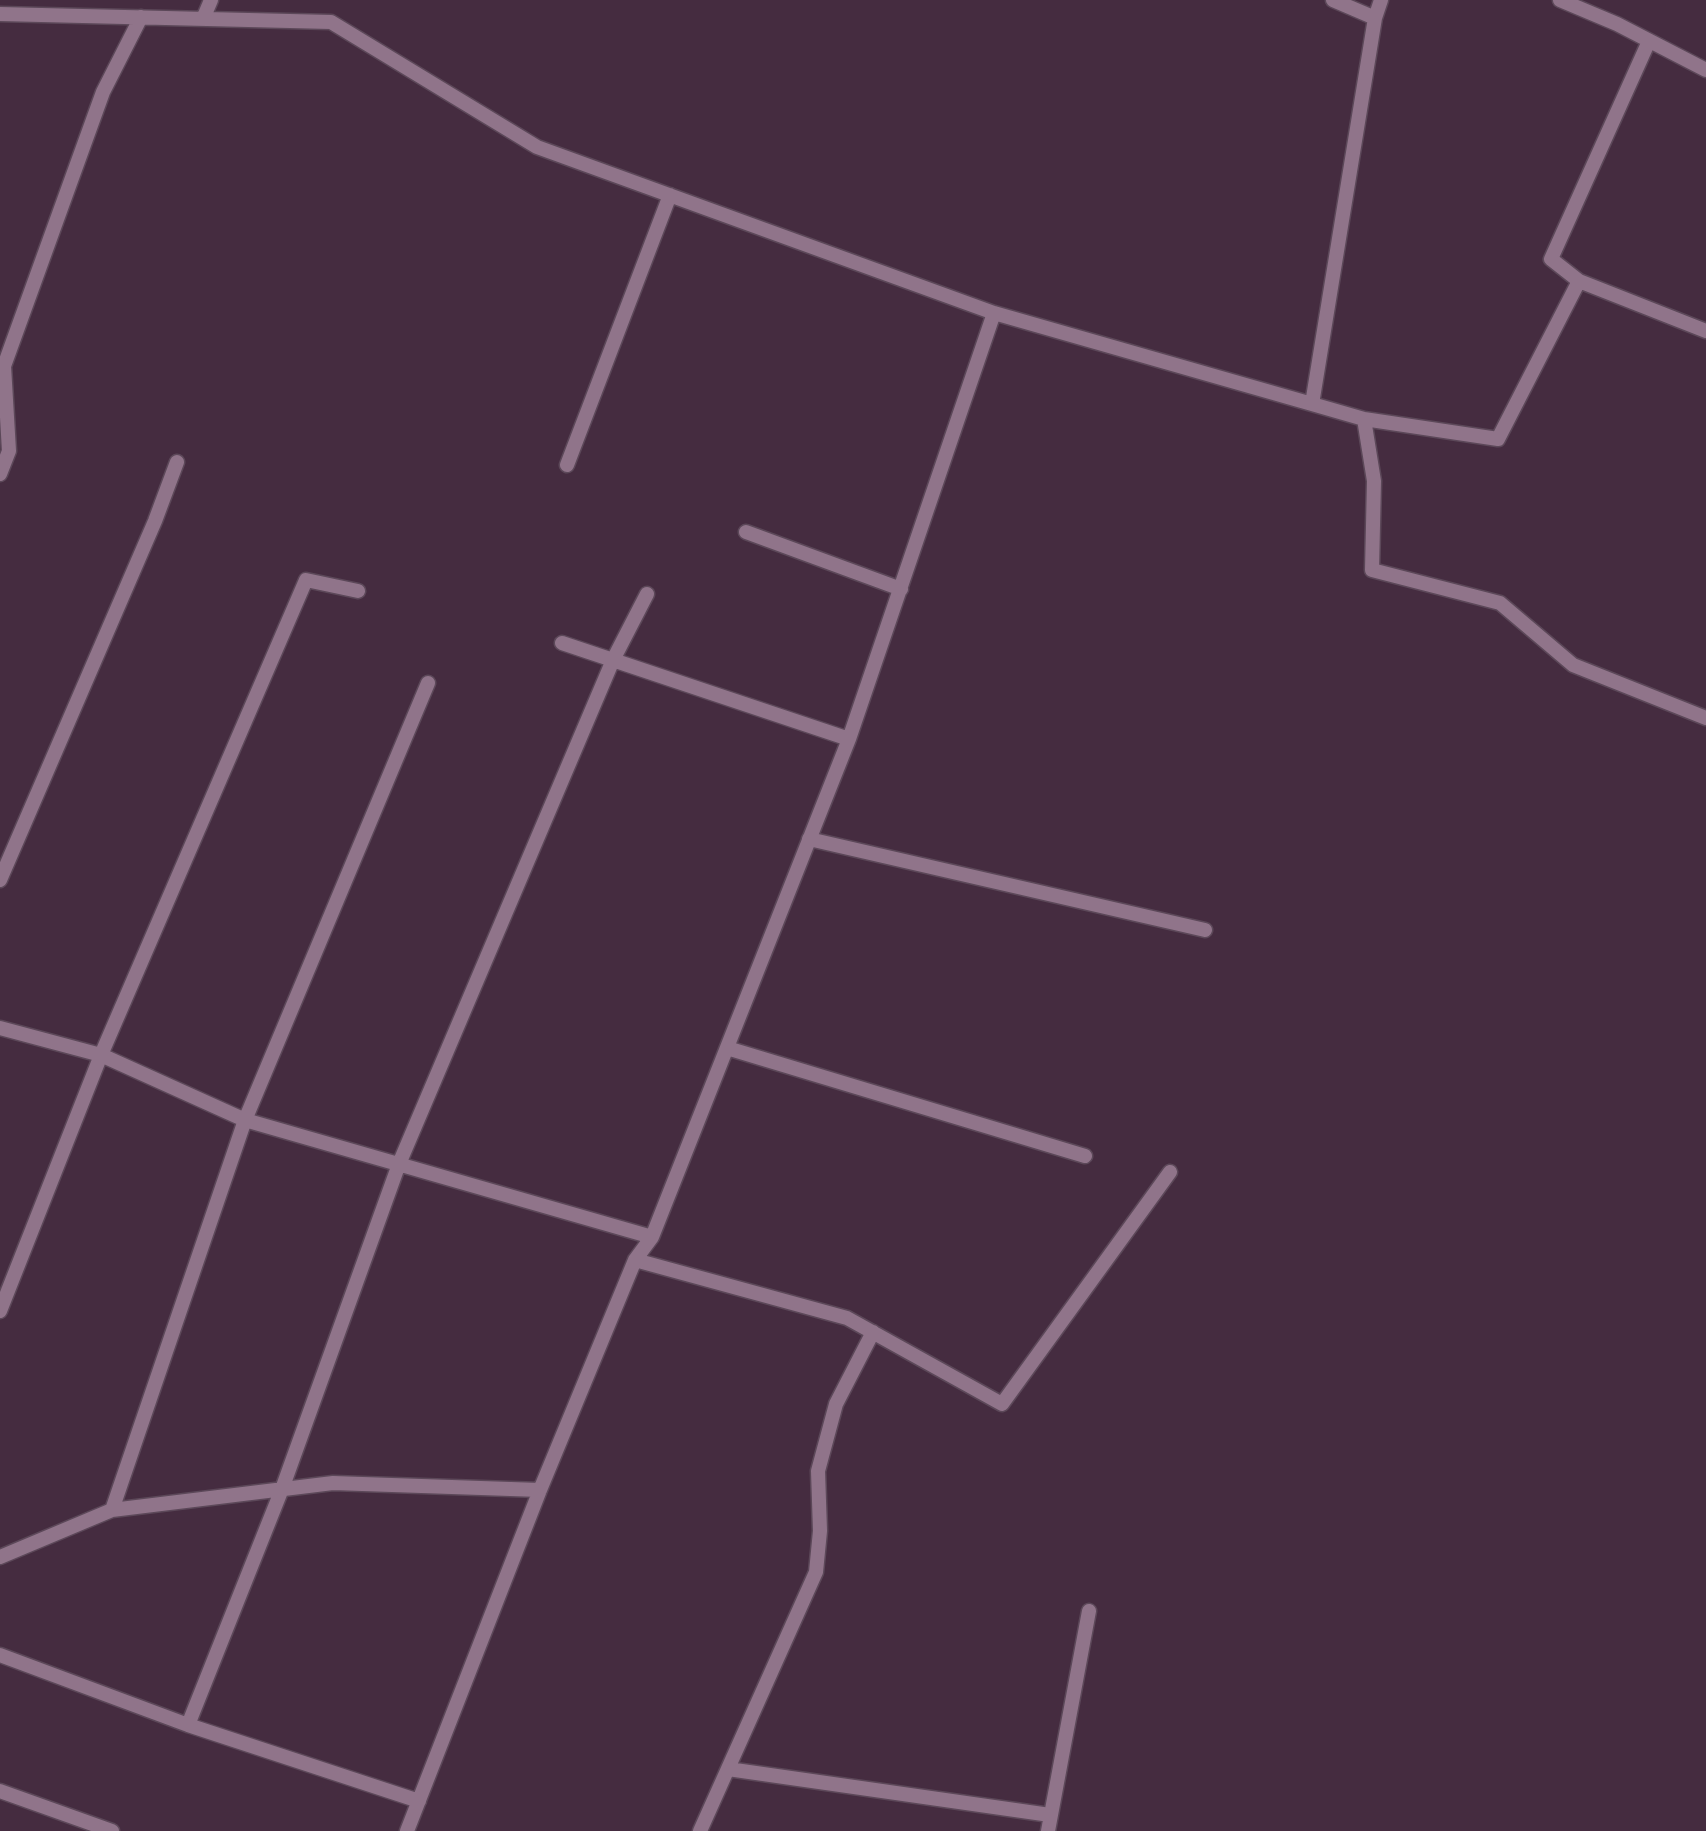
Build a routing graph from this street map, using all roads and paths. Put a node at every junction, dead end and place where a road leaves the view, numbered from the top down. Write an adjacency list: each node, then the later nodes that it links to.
1 (71, 0): 7 (street)
2 (211, 0): 10 (street)
3 (1333, 0): 9 (street)
4 (1381, 0): 9 (street)
5 (1559, 0): 11 (street)
6 (0, 14): 7 (street)
7 (65, 15): 8 (street)
8 (141, 17): 10 (street); 21 (street)
9 (1375, 18): 17 (street)
10 (203, 19): 13 (street)
11 (1649, 41): 12 (street); 14 (street)
12 (1706, 71)
13 (670, 195): 15 (street); 20 (street)
14 (1579, 281): 16 (street); 18 (street)
15 (994, 313): 17 (street); 23 (street)
16 (1706, 331)
17 (1312, 404): 18 (street)
18 (1364, 419): 29 (street)
19 (177, 462): 32 (street)
20 (567, 465)
21 (0, 474)
22 (746, 532): 23 (street)
23 (901, 589): 30 (street)
24 (358, 592): 36 (street)
25 (647, 594): 27 (street)
26 (562, 643): 27 (street)
27 (613, 660): 30 (street); 39 (street)
28 (428, 683): 37 (street)
29 (1706, 718)
30 (849, 739): 31 (street)
31 (809, 839): 33 (street); 35 (street)
32 (0, 880)
33 (1205, 930)
34 (0, 1028): 36 (street)
35 (727, 1048): 38 (street); 41 (street)
36 (101, 1055): 37 (street); 43 (street)
37 (245, 1120): 39 (street); 47 (street)
38 (1085, 1156)
39 (399, 1164): 41 (street); 45 (street)
40 (1170, 1172): 44 (street)
41 (652, 1237): 42 (street)
42 (635, 1261): 44 (street); 46 (street)
43 (0, 1311)
44 (873, 1332): 52 (street)
45 (282, 1489): 46 (street); 47 (street); 51 (street)
46 (540, 1490): 54 (street)
47 (112, 1510): 48 (street)
48 (0, 1557)
49 (1089, 1611): 55 (street)
50 (0, 1655): 51 (street)
51 (188, 1725): 54 (street)
52 (728, 1769): 55 (street); 58 (street)
53 (0, 1791): 56 (street)
54 (419, 1801): 57 (street)
55 (1050, 1815): 59 (street)
56 (112, 1831)
57 (407, 1831)
58 (699, 1831)
59 (1048, 1831)

